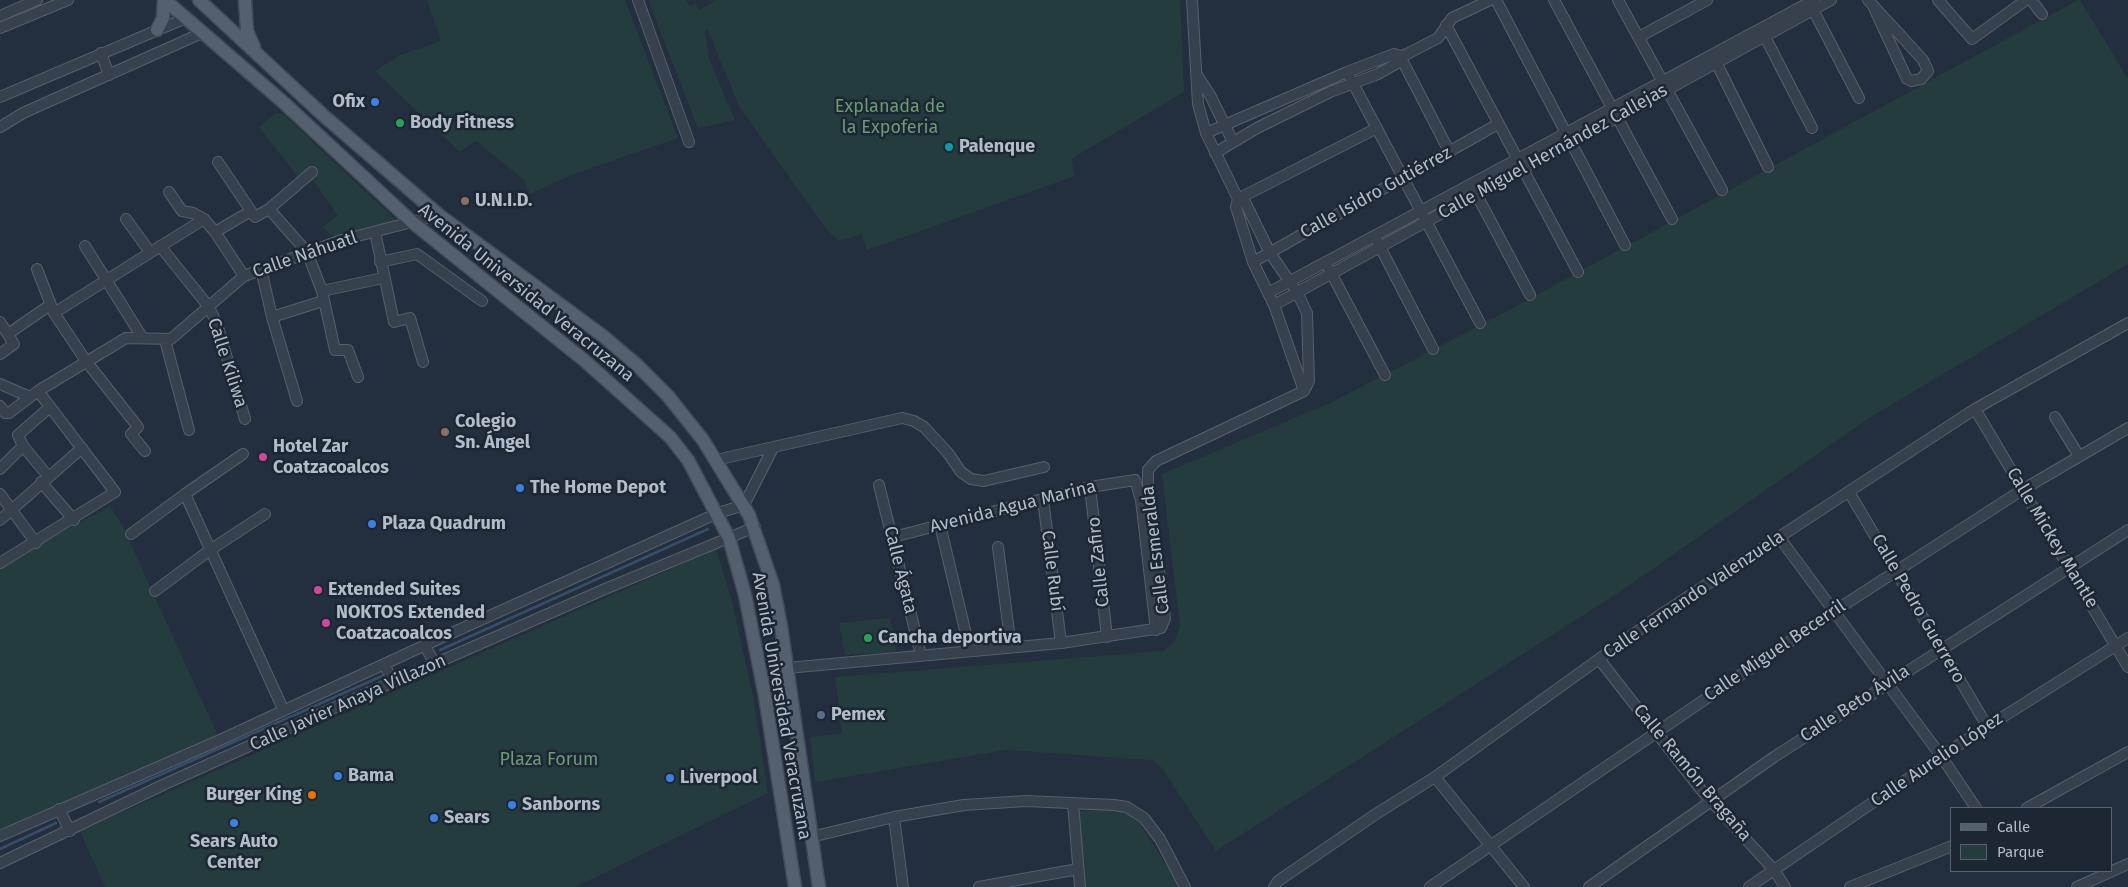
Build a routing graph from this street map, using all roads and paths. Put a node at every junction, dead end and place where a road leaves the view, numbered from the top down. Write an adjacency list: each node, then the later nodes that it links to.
1 (37, 0): 20 (street)
2 (68, 0): 23 (street)
3 (164, 0): 21 (main road, Avenida Universidad Veracruzana); 24 (main road)
4 (200, 0): 29 (main road, Avenida Universidad Veracruzana)
5 (245, 0): 29 (main road)
6 (638, 0): 49 (street)
7 (1192, 0): 34 (street)
8 (1490, 0): 22 (street)
9 (1496, 0): 48 (street)
10 (1554, 0): 39 (street)
11 (1618, 0): 27 (street)
12 (1707, 0): 27 (street)
13 (1831, 0): 17 (street, Calle Miguel Hernández Callejas)
14 (1939, 0): 15 (street)
15 (2026, 0)
16 (2031, 0): 19 (street)
17 (1812, 4): 25 (street, Calle Miguel Hernández Callejas); 38 (street)
18 (1871, 4): 18 (street)
19 (2042, 14)
20 (0, 16)
21 (186, 18): 24 (street); 26 (main road, Avenida Universidad Veracruzana)
22 (1446, 25): 30 (street); 41 (street)
23 (0, 28)
24 (157, 30): 28 (street)
25 (1763, 32): 31 (street, Calle Miguel Hernández Callejas); 45 (street)
26 (202, 33): 33 (street); 40 (main road, Avenida Universidad Veracruzana)
27 (1639, 37): 36 (street)
28 (101, 53): 33 (street); 37 (street)
29 (257, 54): 47 (main road, Avenida Universidad Veracruzana)
30 (1400, 56): 32 (street); 35 (street); 51 (street)
31 (1714, 59): 36 (street, Calle Miguel Hernández Callejas); 55 (street)
32 (1347, 72): 35 (street); 42 (street)
33 (109, 75): 43 (street)
34 (1197, 75): 42 (street); 46 (street)
35 (1354, 84): 44 (street); 50 (street)
36 (1664, 86): 39 (street, Calle Miguel Hernández Callejas); 60 (street)
37 (0, 97)
38 (1859, 98)
39 (1615, 112): 48 (street, Calle Miguel Hernández Callejas); 70 (street)
40 (304, 122): 47 (main road); 72 (main road, Avenida Universidad Veracruzana)
41 (1498, 124): 51 (street, Calle Isidro Gutiérrez); 53 (street)
42 (1224, 126): 46 (street); 50 (street)
43 (0, 127)
44 (1377, 128): 58 (street); 63 (street)
45 (1812, 128)
46 (1206, 133): 52 (street)
47 (347, 136): 67 (main road, Avenida Universidad Veracruzana)
48 (1568, 138): 53 (street, Calle Miguel Hernández Callejas); 56 (street, Calle Miguel Hernández Callejas); 76 (street)
49 (689, 142)
50 (1233, 142): 52 (street)
51 (1449, 151): 58 (street, Calle Isidro Gutiérrez)
52 (1215, 153): 63 (street)
53 (1517, 159): 56 (street); 59 (street, Calle Miguel Hernández Callejas)
54 (218, 162): 65 (street)
55 (1768, 167)
56 (1522, 169): 62 (street, Calle Miguel Hernández Callejas); 88 (street)
57 (312, 172): 64 (street)
58 (1404, 177): 66 (street); 82 (street, Calle Isidro Gutiérrez)
59 (1471, 184): 62 (street); 66 (street, Calle Miguel Hernández Callejas)
60 (1722, 190)
61 (169, 192): 69 (street)
62 (1476, 194): 71 (street, Calle Miguel Hernández Callejas); 97 (street)
63 (1238, 199): 82 (street); 84 (street)
64 (268, 209): 65 (street); 81 (street)
65 (251, 211): 73 (street)
66 (1421, 211): 71 (street); 75 (street, Calle Miguel Hernández Callejas)
67 (439, 215): 72 (street, Calle Náhuatl); 132 (main road, Avenida Universidad Veracruzana)
68 (126, 219): 80 (street)
69 (204, 219): 73 (street); 78 (street)
70 (1672, 219)
71 (1427, 221): 79 (street, Calle Miguel Hernández Callejas); 104 (street)
72 (412, 222): 74 (street, Calle Náhuatl); 146 (main road, Avenida Universidad Veracruzana)
73 (215, 232): 90 (street)
74 (374, 232): 81 (street, Calle Náhuatl); 83 (street)
75 (1374, 236): 79 (street); 85 (street, Calle Miguel Hernández Callejas)
76 (1625, 245)
77 (85, 246): 92 (street)
78 (160, 246): 80 (street); 100 (street, Calle Kiliwa)
79 (1380, 247): 89 (street, Calle Miguel Hernández Callejas); 109 (street)
80 (150, 252): 92 (street)
81 (307, 252): 87 (street, Calle Náhuatl); 96 (street)
82 (1270, 253): 84 (street, Calle Isidro Gutiérrez); 93 (street)
83 (380, 262): 91 (street); 98 (street)
84 (1253, 262): 95 (street)
85 (1326, 262): 89 (street); 93 (street, Calle Miguel Hernández Callejas)
86 (37, 269): 101 (street)
87 (261, 269): 90 (street, Calle Náhuatl); 102 (street)
88 (1578, 272)
89 (1331, 273): 94 (street, Calle Miguel Hernández Callejas); 113 (street)
90 (244, 276): 100 (street, Calle Náhuatl)
91 (383, 278): 96 (street); 112 (street)
92 (106, 280): 101 (street); 107 (street)
93 (1290, 281): 94 (street); 95 (street, Calle Miguel Hernández Callejas)
94 (1297, 292): 99 (street, Calle Miguel Hernández Callejas); 116 (street)
95 (1268, 293): 99 (street)
96 (322, 296): 102 (street); 114 (street)
97 (1530, 296)
98 (482, 301)
99 (1274, 305): 116 (street)
100 (209, 307): 108 (street, Calle Náhuatl); 123 (street, Calle Kiliwa)
101 (52, 309): 106 (street); 111 (street)
102 (272, 317): 118 (street)
103 (0, 322): 106 (street)
104 (1480, 323)
105 (2128, 324): 120 (street, Calle Fernando Valenzuela)
106 (8, 334): 110 (street)
107 (142, 337): 108 (street); 111 (street)
108 (165, 340): 125 (street)
109 (1433, 349)
110 (0, 354)
111 (86, 361): 117 (street); 129 (street)
112 (423, 362)
113 (1385, 375)
114 (358, 377)
115 (0, 384): 117 (street)
116 (1304, 391): 164 (street, Calle Esmeralda)
117 (34, 394): 119 (street); 121 (street)
118 (297, 401)
119 (50, 407): 126 (street); 127 (street)
120 (1976, 409): 138 (street, Calle Mickey Mantle); 139 (street, Calle Fernando Valenzuela)
121 (3, 410)
122 (2055, 417): 131 (street)
123 (246, 419)
124 (2128, 428): 131 (street, Calle Miguel Becerril)
125 (189, 430)
126 (23, 446): 134 (street); 135 (street)
127 (82, 448): 135 (street); 148 (street)
128 (773, 448): 132 (street); 133 (street); 143 (street)
129 (145, 451)
130 (243, 454): 141 (street)
131 (2079, 456): 138 (street, Calle Miguel Becerril)
132 (716, 460): 143 (main road, Avenida Universidad Veracruzana)
133 (1044, 466)
134 (0, 469)
135 (45, 479): 144 (street); 148 (street)
136 (879, 484): 153 (street, Calle Ágata)
137 (1090, 487): 142 (street, Avenida Agua Marina); 164 (street, Avenida Agua Marina); 165 (street, Calle Zafiro)
138 (2022, 490): 160 (street, Calle Mickey Mantle); 161 (street, Calle Miguel Becerril)
139 (1849, 492): 154 (street, Calle Fernando Valenzuela); 161 (street, Calle Pedro Guerrero)
140 (0, 494): 144 (street)
141 (184, 494): 152 (street); 158 (street)
142 (1043, 499): 149 (street, Avenida Agua Marina); 167 (street, Calle Rubí)
143 (744, 505): 146 (street, Calle Javier Anaya Villazon); 150 (main road, Avenida Universidad Veracruzana)
144 (10, 508): 147 (street); 156 (street)
145 (265, 514): 158 (street)
146 (718, 514): 155 (main road, Avenida Universidad Veracruzana); 168 (street, Calle Javier Anaya Villazon)
147 (0, 520)
148 (74, 520): 156 (street)
149 (940, 525): 153 (street, Avenida Agua Marina); 172 (street)
150 (755, 527): 155 (street, Calle Javier Anaya Villazon); 178 (main road, Avenida Universidad Veracruzana)
151 (2128, 530): 160 (street, Calle Beto Ávila)
152 (131, 534)
153 (893, 537): 173 (street, Calle Ágata)
154 (1779, 537): 163 (street); 174 (street, Calle Fernando Valenzuela)
155 (730, 538): 176 (street, Calle Javier Anaya Villazon); 204 (main road, Avenida Universidad Veracruzana)
156 (36, 543): 159 (street)
157 (998, 547): 170 (street)
158 (210, 550): 162 (street); 181 (street)
159 (0, 563)
160 (2069, 569): 169 (street, Calle Mickey Mantle); 171 (street, Calle Beto Ávila)
161 (1896, 572): 163 (street, Calle Miguel Becerril); 171 (street, Calle Pedro Guerrero)
162 (155, 591)
163 (1833, 612): 180 (street); 183 (street, Calle Miguel Becerril)
164 (1160, 628): 165 (street)
165 (1107, 637): 167 (street)
166 (2128, 638): 169 (street, Calle Aurelio López)
167 (1061, 643): 170 (street)
168 (425, 646): 175 (street, Calle Javier Anaya Villazon); 176 (street)
169 (2117, 646): 177 (street, Calle Mickey Mantle); 182 (street, Calle Aurelio López)
170 (1011, 647): 172 (street)
171 (1940, 648): 180 (street, Calle Beto Ávila); 182 (street, Calle Pedro Guerrero)
172 (970, 651): 173 (street)
173 (921, 655): 178 (street)
174 (1599, 659): 183 (street, Calle Ramón Bragaña); 186 (street, Calle Fernando Valenzuela)
175 (384, 664): 179 (street); 181 (street, Calle Javier Anaya Villazon)
176 (435, 664): 179 (street, Calle Javier Anaya Villazon)
177 (2128, 667)
178 (787, 668): 195 (main road, Avenida Universidad Veracruzana)
179 (393, 682): 193 (street, Calle Javier Anaya Villazon)
180 (1886, 684): 185 (street); 187 (street, Calle Beto Ávila)
181 (283, 709): 191 (street, Calle Javier Anaya Villazon)
182 (1987, 726): 185 (street, Calle Aurelio López)
183 (1656, 731): 187 (street, Calle Ramón Bragaña); 196 (street, Calle Miguel Becerril)
184 (2128, 752): 190 (street)
185 (1941, 756): 189 (street); 201 (street, Calle Aurelio López)
186 (1435, 777): 196 (street); 210 (street, Calle Fernando Valenzuela)
187 (1711, 800): 201 (street, Calle Ramón Bragaña); 213 (street, Calle Beto Ávila)
188 (1073, 804): 192 (street); 200 (street); 209 (street)
189 (1975, 807)
190 (2029, 807)
191 (59, 809): 193 (street); 194 (street, Calle Javier Anaya Villazon)
192 (894, 816): 195 (street); 206 (street)
193 (70, 831): 198 (street, Calle Javier Anaya Villazon)
194 (0, 836)
195 (811, 837): 205 (main road, Avenida Universidad Veracruzana)
196 (1490, 847): 211 (street, Calle Miguel Becerril); 212 (street)
197 (1950, 847): 216 (street)
198 (0, 863)
199 (2128, 864): 202 (street)
200 (1078, 869): 207 (street); 208 (street)
201 (1774, 870): 214 (street, Calle Aurelio López); 215 (street, Calle Ramón Bragaña)
202 (2113, 871)
203 (2110, 872): 217 (street)
204 (795, 887)
205 (819, 887)
206 (903, 887)
207 (979, 887)
208 (1080, 887)
209 (1186, 887)
210 (1274, 887)
211 (1430, 887)
212 (1524, 887)
213 (1588, 887)
214 (1749, 887)
215 (1785, 887)
216 (1850, 887)
217 (2077, 887)

